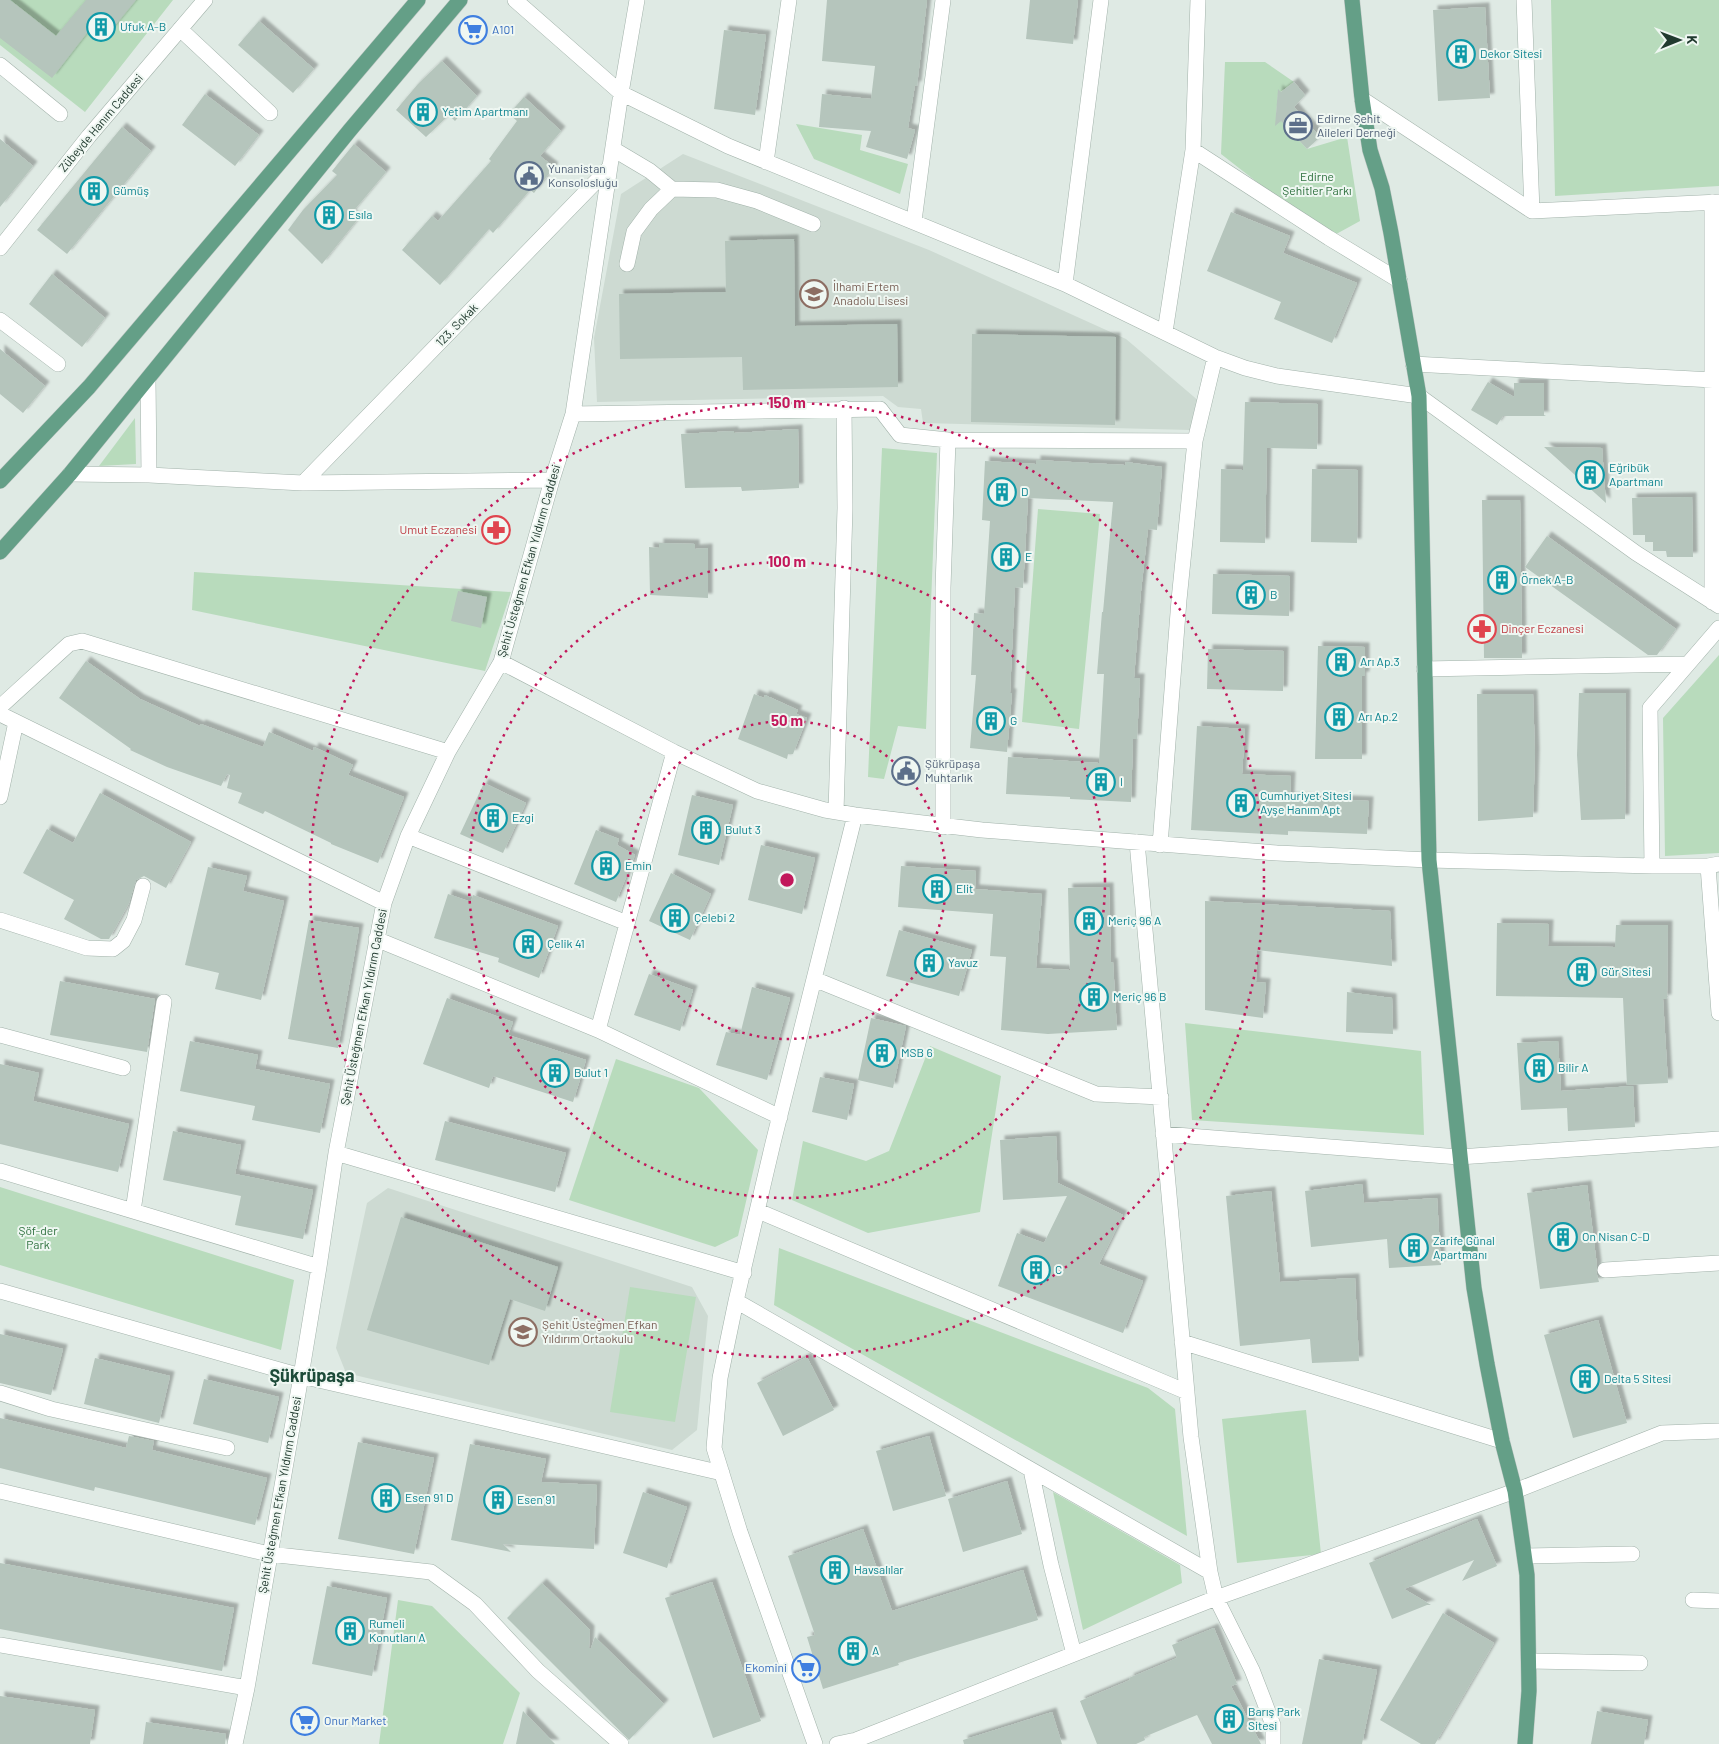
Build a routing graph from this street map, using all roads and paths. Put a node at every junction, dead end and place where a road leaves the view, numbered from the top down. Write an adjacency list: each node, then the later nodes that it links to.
1 (205, 0): 12 (street, Zübeyde Hanım Caddesi)
2 (418, 0): 47 (main road)
3 (460, 0): 36 (main road)
4 (515, 0): 14 (street)
5 (637, 0): 14 (street, Şehit Üsteğmen Efkan Yıldırım Caddesi)
6 (789, 0): 20 (street)
7 (943, 0): 25 (street)
8 (1101, 0): 30 (street)
9 (1198, 0): 19 (street)
10 (1352, 0): 15 (main road)
11 (1524, 0): 24 (street)
12 (180, 29): 16 (street); 27 (street, Zübeyde Hanım Caddesi)
13 (0, 65): 17 (street)
14 (621, 93): 18 (street, Şehit Üsteğmen Efkan Yıldırım Caddesi); 20 (street)
15 (1362, 100): 24 (street); 29 (main road)
16 (270, 113)
17 (60, 114)
18 (613, 148): 21 (street, Şehit Üsteğmen Efkan Yıldırım Caddesi); 22 (street)
19 (1193, 150): 29 (street); 32 (street)
20 (766, 162): 25 (street)
21 (610, 167): 40 (street, Şehit Üsteğmen Efkan Yıldırım Caddesi); 48 (street, 123. Sokak)
22 (672, 189): 26 (street); 28 (street)
23 (1716, 202): 24 (street); 37 (street)
24 (1532, 211)
25 (914, 222): 30 (street)
26 (812, 224)
27 (0, 248)
28 (627, 264)
29 (1400, 281): 35 (main road)
30 (1065, 284): 32 (street)
31 (0, 320): 34 (street)
32 (1165, 332): 33 (street)
33 (1215, 357): 38 (street); 42 (street)
34 (58, 364)
35 (1413, 364): 37 (street); 38 (main road)
36 (148, 379): 44 (main road); 45 (street)
37 (1713, 380): 43 (street)
38 (1419, 396): 50 (street); 54 (main road)
39 (844, 408): 40 (street); 41 (street); 61 (street)
40 (573, 414): 46 (street, Şehit Üsteğmen Efkan Yıldırım Caddesi)
41 (948, 440): 42 (street); 63 (street)
42 (1195, 440): 66 (street)
43 (1716, 458): 50 (street)
44 (70, 474): 45 (street); 49 (main road)
45 (149, 475): 48 (street)
46 (552, 480): 48 (street); 52 (street, Şehit Üsteğmen Efkan Yıldırım Caddesi)
47 (0, 481)
48 (304, 483)
49 (0, 552)
50 (1716, 604)
51 (1719, 628): 53 (street)
52 (501, 662): 58 (street, Şehit Üsteğmen Efkan Yıldırım Caddesi); 59 (street)
53 (1688, 664): 54 (street); 69 (street)
54 (1424, 670): 67 (main road)
55 (0, 707): 58 (street)
56 (0, 714): 57 (street)
57 (16, 722): 60 (street); 71 (street)
58 (448, 752): 64 (street, Şehit Üsteğmen Efkan Yıldırım Caddesi)
59 (674, 752): 61 (street); 73 (street)
60 (0, 798)
61 (836, 812): 62 (street)
62 (855, 815): 63 (street); 75 (street)
63 (943, 827): 65 (street)
64 (408, 836): 71 (street, Şehit Üsteğmen Efkan Yıldırım Caddesi); 73 (street)
65 (1137, 842): 66 (street); 82 (street)
66 (1160, 844): 67 (street)
67 (1429, 860): 69 (street); 87 (main road)
68 (1714, 865): 69 (street); 76 (street)
69 (1652, 866)
70 (143, 886): 72 (street)
71 (384, 903): 74 (street, Şehit Üsteğmen Efkan Yıldırım Caddesi)
72 (0, 920)
73 (627, 923): 79 (street)
74 (376, 939): 79 (street); 86 (street, Şehit Üsteğmen Efkan Yıldırım Caddesi)
75 (814, 978): 82 (street); 83 (street)
76 (1718, 992): 78 (street)
77 (164, 1002): 89 (street)
78 (1719, 1013)
79 (598, 1030): 83 (street)
80 (0, 1035): 81 (street)
81 (123, 1068)
82 (1161, 1097): 84 (street)
83 (780, 1117): 90 (street)
84 (1163, 1134): 87 (street); 97 (street)
85 (1719, 1139): 87 (street)
86 (336, 1153): 92 (street, Şehit Üsteğmen Efkan Yıldırım Caddesi); 94 (street)
87 (1459, 1157): 102 (main road)
88 (0, 1171): 89 (street)
89 (133, 1211): 92 (street)
90 (758, 1211): 94 (street); 99 (street)
91 (1719, 1263): 93 (street)
92 (319, 1267): 98 (street, Şehit Üsteğmen Efkan Yıldırım Caddesi)
93 (1605, 1270)
94 (744, 1273): 96 (street)
95 (0, 1291): 98 (street)
96 (736, 1301): 104 (street); 105 (street)
97 (1182, 1342): 99 (street); 102 (street)
98 (301, 1376): 105 (street); 108 (street, Şehit Üsteğmen Efkan Yıldırım Caddesi)
99 (1187, 1392): 111 (street)
100 (0, 1393): 103 (street)
101 (1719, 1431): 107 (street)
102 (1502, 1441): 107 (main road)
103 (227, 1448)
104 (1032, 1470): 111 (street); 116 (street)
105 (722, 1473): 124 (street)
106 (0, 1491): 108 (street)
107 (1515, 1491): 110 (main road); 112 (street)
108 (269, 1554): 119 (street, Şehit Üsteğmen Efkan Yıldırım Caddesi); 123 (street)
109 (1632, 1554): 110 (street)
110 (1525, 1556): 117 (main road)
111 (1210, 1572): 112 (street)
112 (1216, 1598): 116 (street); 126 (street)
113 (1693, 1600): 114 (street)
114 (1719, 1601)
115 (0, 1645): 119 (street)
116 (1074, 1654): 120 (street)
117 (1529, 1661): 118 (street); 121 (main road)
118 (1640, 1663)
119 (247, 1688): 122 (street, Şehit Üsteğmen Efkan Yıldırım Caddesi)
120 (857, 1742): 125 (street)
121 (1522, 1743)
122 (235, 1744)
123 (621, 1744)
124 (815, 1744)
125 (837, 1744)
126 (1273, 1744)

